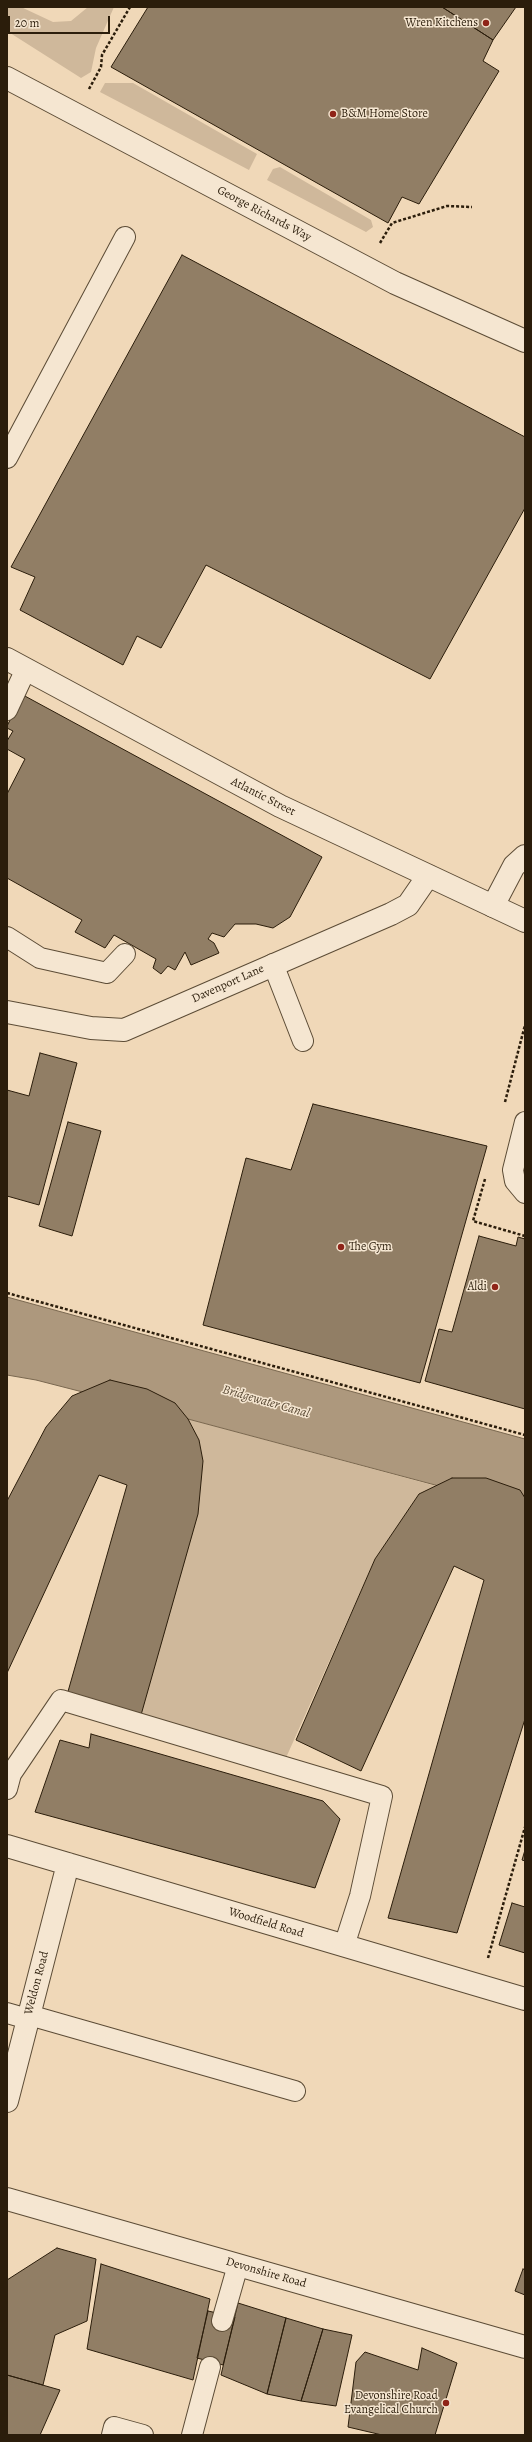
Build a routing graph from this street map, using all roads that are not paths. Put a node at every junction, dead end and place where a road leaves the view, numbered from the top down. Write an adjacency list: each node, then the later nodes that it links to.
1 (7, 78): 3 (street, George Richards Way)
2 (125, 237): 4 (lane)
3 (525, 340)
4 (7, 458)
5 (7, 659): 6 (street, Atlantic Street)
6 (26, 669): 7 (lane); 9 (street, Atlantic Street)
7 (7, 710)
8 (525, 856): 10 (street)
9 (428, 876): 10 (street, Atlantic Street); 14 (street, Davenport Lane)
10 (493, 906): 11 (street, Atlantic Street)
11 (525, 921)
12 (7, 937): 13 (lane)
13 (125, 954)
14 (273, 964): 15 (street, Davenport Lane); 16 (lane)
15 (7, 1012)
16 (303, 1041)
17 (525, 1122): 18 (lane)
18 (525, 1192)
19 (7, 1789): 22 (lane)
20 (7, 1846): 21 (street, Woodfield Road)
21 (68, 1864): 22 (street, Woodfield Road); 25 (street, Weldon Road)
22 (344, 1946): 23 (street, Woodfield Road)
23 (525, 1999)
24 (7, 2013): 25 (lane)
25 (29, 2017): 26 (lane); 27 (street, Weldon Road)
26 (295, 2091)
27 (7, 2101)
28 (7, 2198): 29 (street, Devonshire Road)
29 (238, 2265): 30 (lane); 31 (street, Devonshire Road)
30 (222, 2322)
31 (525, 2347)
32 (210, 2367): 35 (lane)
33 (112, 2435): 34 (lane)
34 (143, 2435)
35 (192, 2435)

